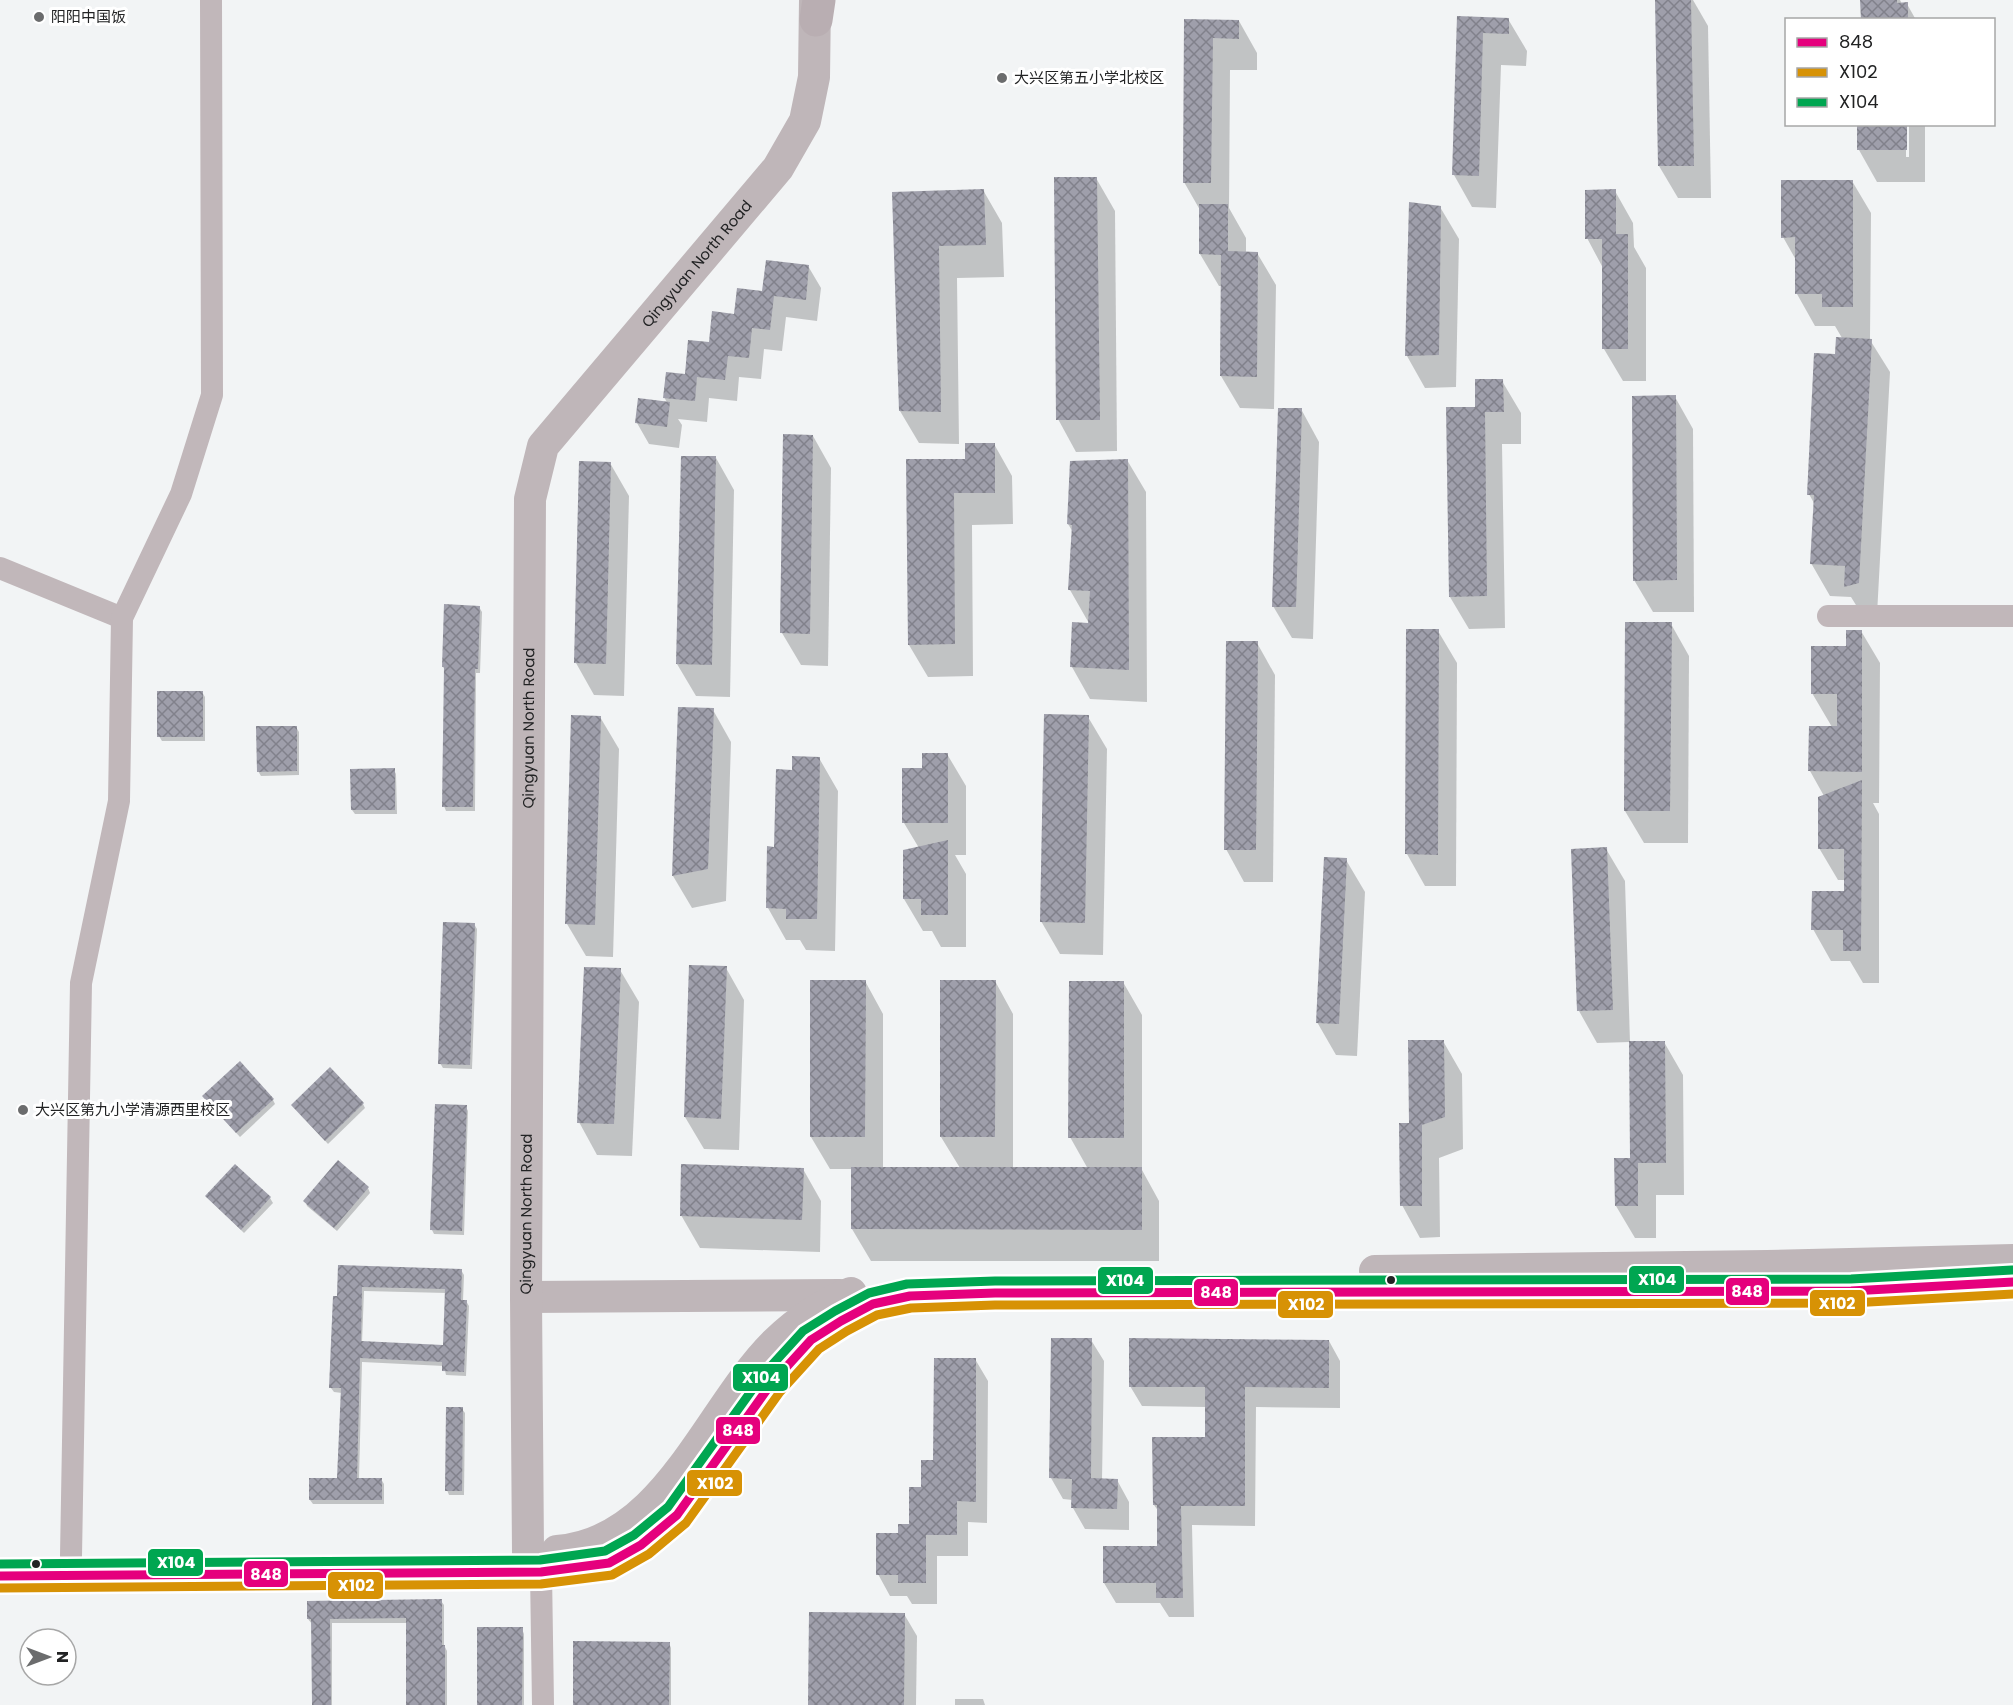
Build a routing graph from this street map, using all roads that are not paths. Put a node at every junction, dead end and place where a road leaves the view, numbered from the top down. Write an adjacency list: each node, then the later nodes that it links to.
1 (211, 0): 6 (street)
2 (817, 7): 10 (main road, Qingyuan North Road)
3 (0, 568): 6 (street)
4 (1828, 616): 5 (street)
5 (2013, 616)
6 (122, 618): 11 (street)
7 (2013, 1260): 9 (main road)
8 (2013, 1282): 13 (main road)
9 (847, 1295): 10 (main road); 13 (main road)
10 (526, 1297): 13 (main road, Qingyuan North Road)
11 (71, 1556): 12 (main road); 13 (main road)
12 (0, 1557)
13 (534, 1562): 14 (main road); 15 (street)
14 (0, 1576)
15 (543, 1705)

